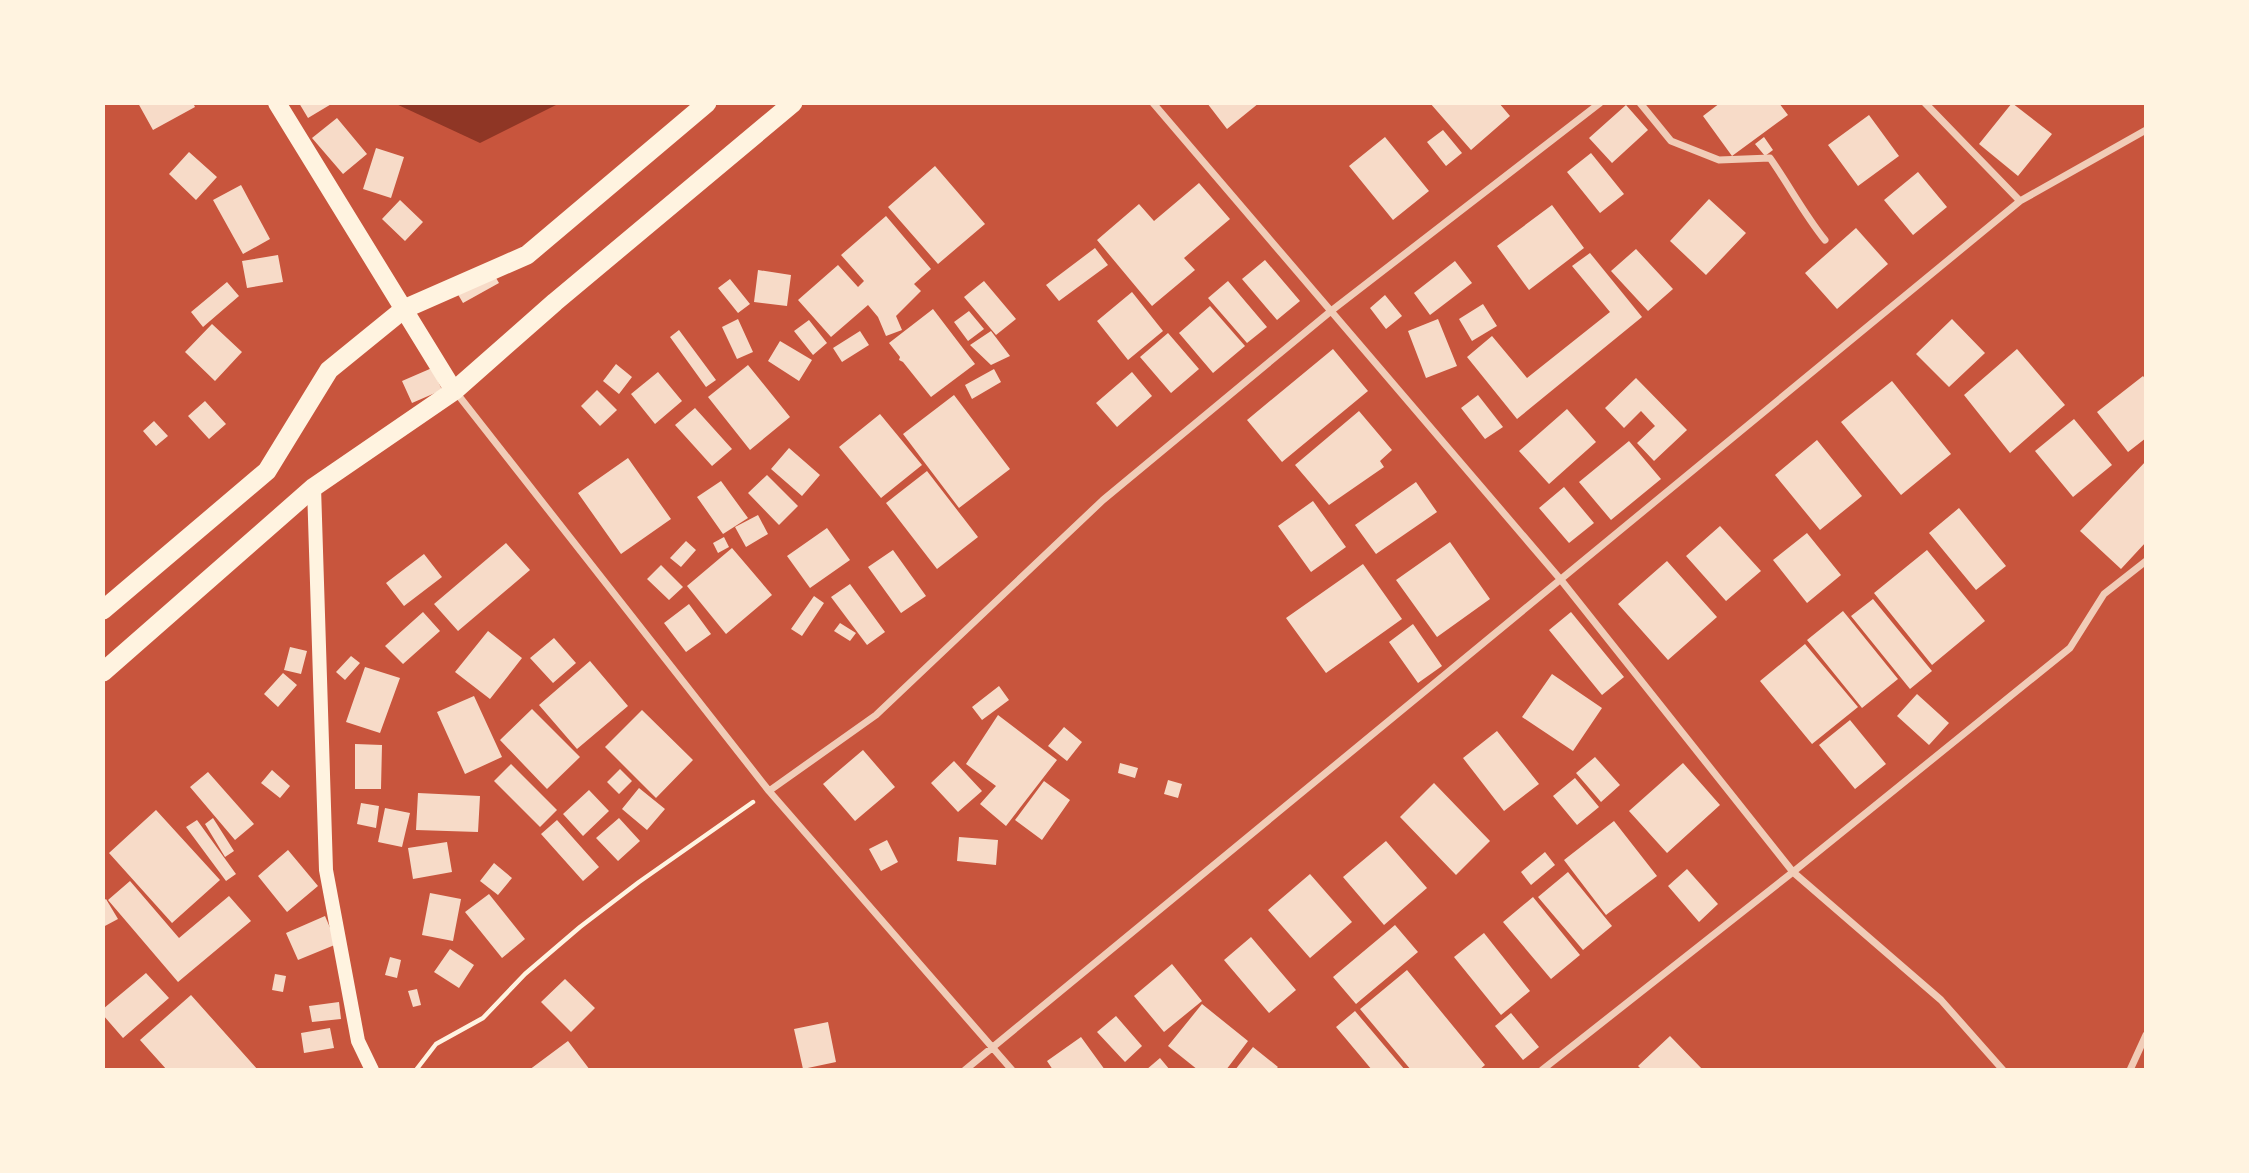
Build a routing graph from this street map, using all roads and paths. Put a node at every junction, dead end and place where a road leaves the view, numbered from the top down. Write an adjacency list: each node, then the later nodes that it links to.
1 (277, 103): 11 (main road)
2 (706, 103): 11 (highway)
3 (793, 103): 13 (highway)
4 (1153, 103): 12 (street)
5 (1600, 103): 12 (street)
6 (1640, 103): 10 (street)
7 (1925, 103): 9 (street)
8 (2146, 130): 9 (street)
9 (2020, 201): 16 (street)
10 (1825, 240)
11 (404, 309): 13 (main road); 17 (highway)
12 (1331, 311): 16 (street); 19 (street)
13 (454, 391): 14 (highway); 19 (street)
14 (314, 487): 18 (highway); 23 (main road)
15 (2146, 561): 20 (street)
16 (1561, 580): 20 (street); 22 (street)
17 (103, 610)
18 (103, 672)
19 (769, 791): 22 (street); 24 (path)
20 (1793, 873): 27 (street); 28 (street)
21 (2146, 1034): 29 (street)
22 (992, 1046): 25 (street); 26 (street)
23 (373, 1070)
24 (416, 1070)
25 (965, 1070)
26 (1012, 1070)
27 (1542, 1070)
28 (2003, 1070)
29 (2130, 1070)

